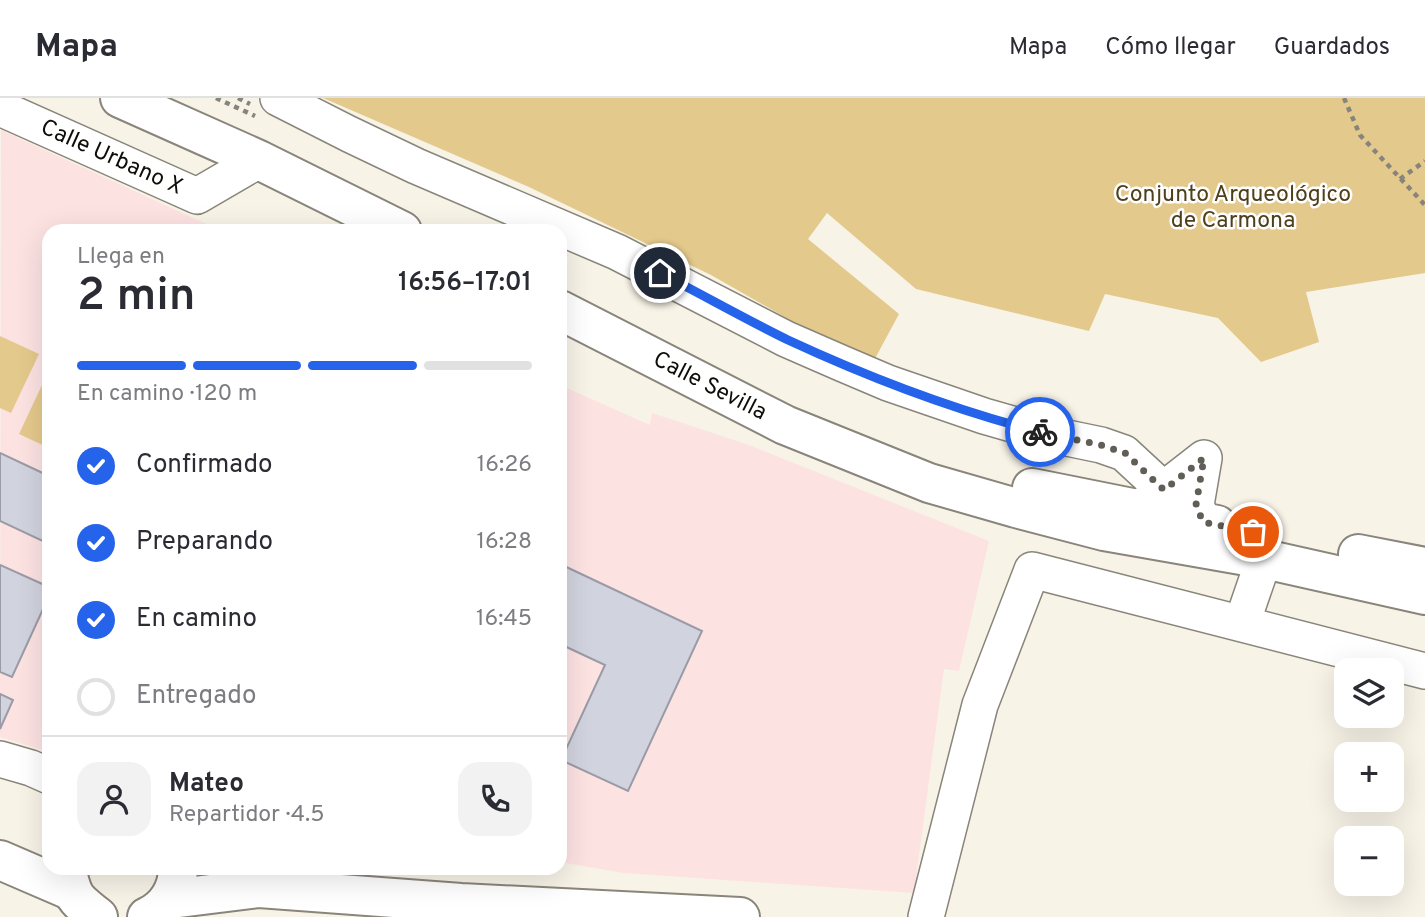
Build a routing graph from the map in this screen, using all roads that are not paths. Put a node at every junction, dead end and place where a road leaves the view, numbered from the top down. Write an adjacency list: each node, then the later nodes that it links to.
1 (120, 98): 4 (main road)
2 (278, 98): 6 (street)
3 (0, 108): 4 (street, Calle Urbano X)
4 (259, 160): 5 (main road)
5 (387, 224)
6 (552, 224)
7 (567, 231): 10 (street)
8 (567, 313): 9 (main road)
9 (649, 354): 10 (main road, Calle Sevilla); 12 (main road, Calle Sevilla)
10 (1151, 499): 11 (main road, Calle Sevilla); 11 (street)
11 (1203, 522): 13 (main road, Calle Sevilla)
12 (1264, 559): 13 (main road, Calle Sevilla); 14 (street)
13 (1424, 587)
14 (1242, 623): 15 (street); 25 (street)
15 (1425, 671)
16 (0, 759): 17 (street)
17 (42, 773)
18 (42, 850): 19 (main road)
19 (2, 860): 23 (main road)
20 (227, 875): 21 (main road)
21 (259, 888): 22 (main road); 24 (main road)
22 (165, 895)
23 (78, 899)
24 (740, 917)
25 (926, 917)

